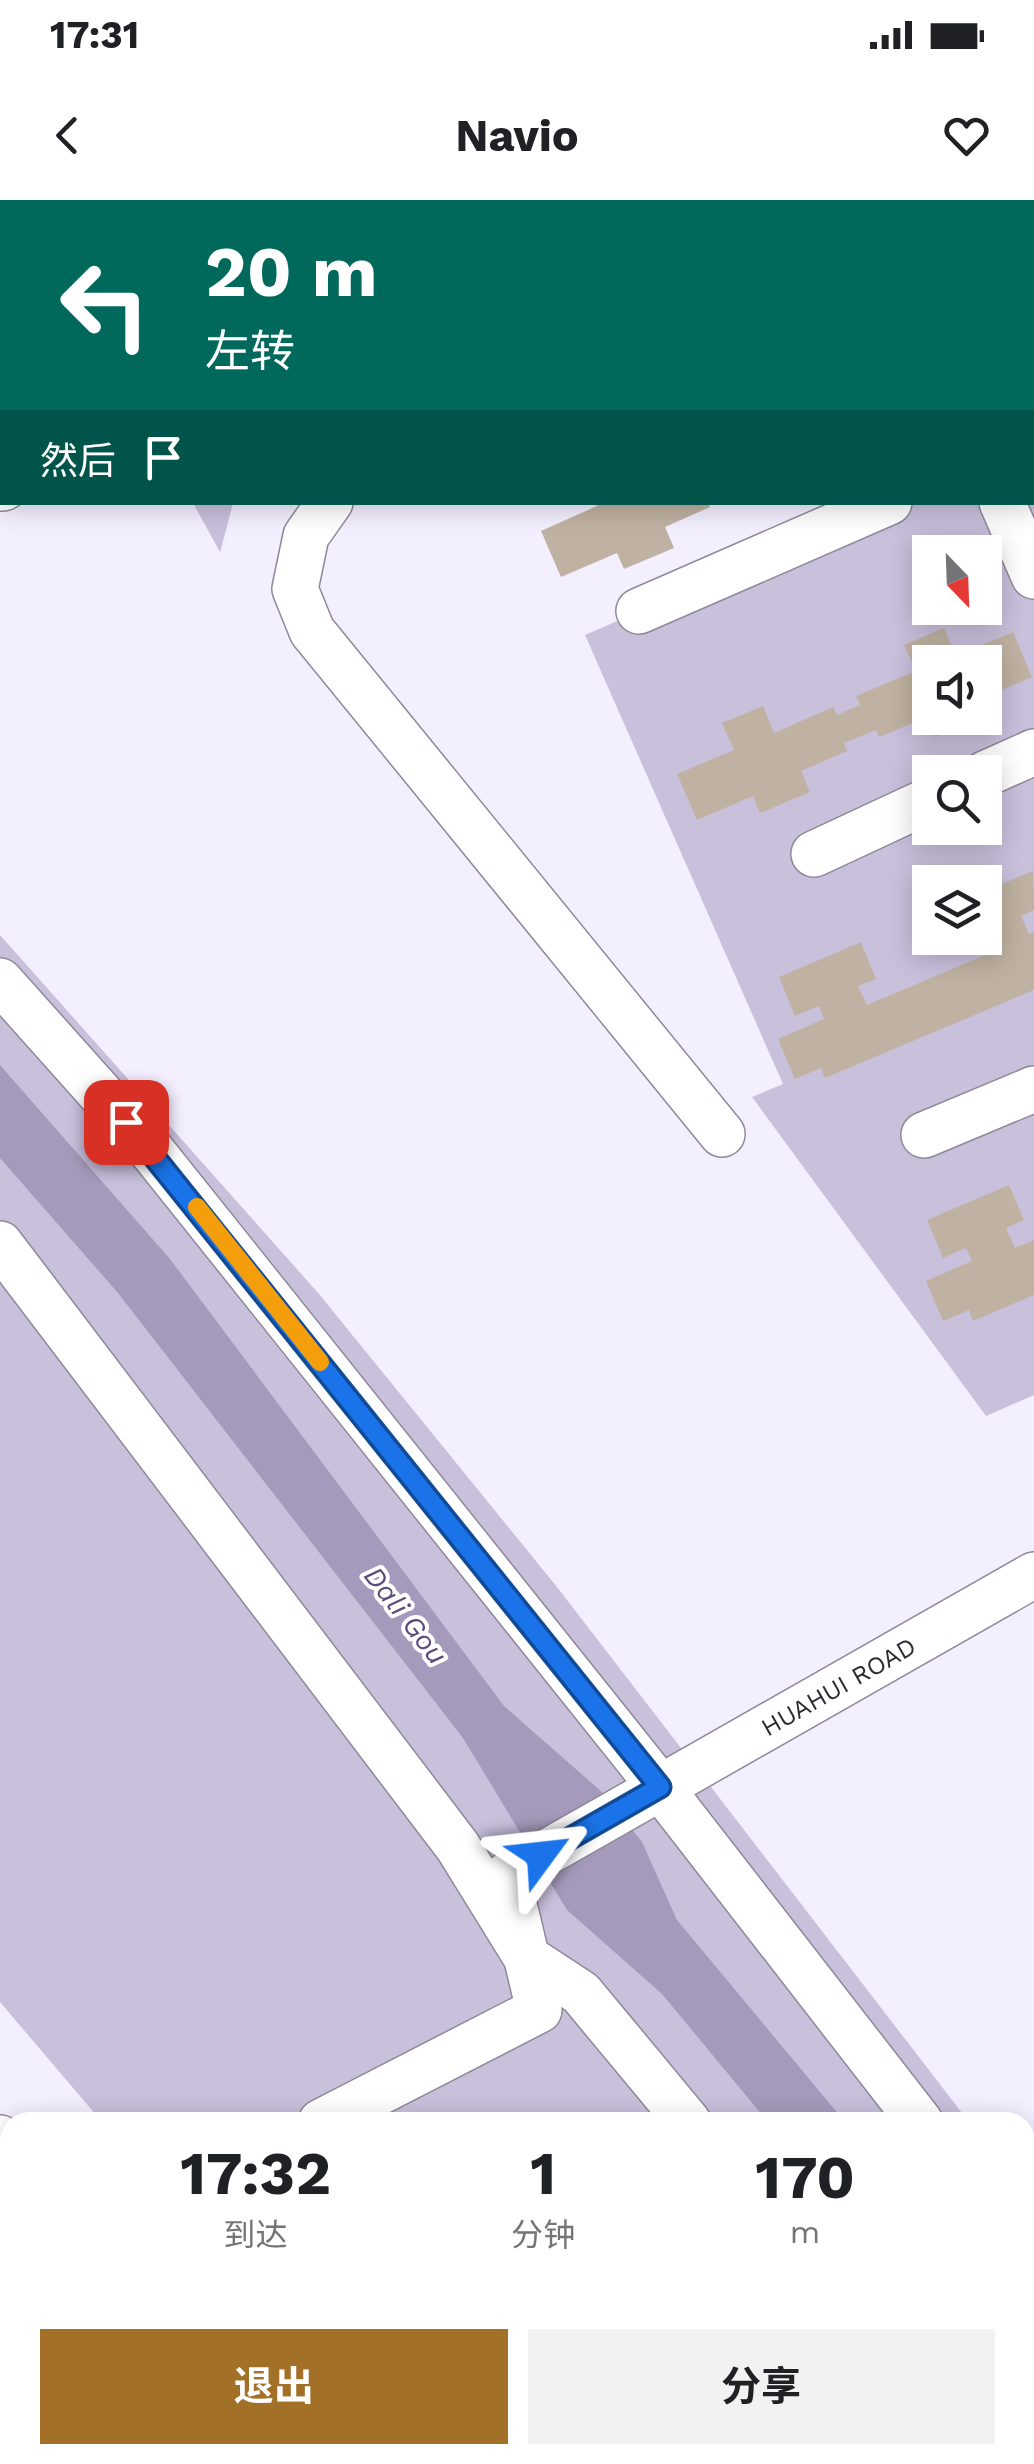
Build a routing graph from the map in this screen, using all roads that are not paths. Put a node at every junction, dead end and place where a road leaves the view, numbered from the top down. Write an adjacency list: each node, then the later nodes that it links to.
1 (328, 505): 12 (street)
2 (882, 505): 5 (street)
3 (1003, 505): 4 (street)
4 (1034, 576)
5 (640, 611)
6 (1034, 752): 7 (street)
7 (1002, 766)
8 (912, 808): 9 (street)
9 (814, 854)
10 (0, 981): 16 (street)
11 (1034, 1088): 13 (street)
12 (722, 1134)
13 (924, 1136)
14 (0, 1244): 17 (street)
15 (1034, 1575): 16 (street, HUAHUI ROAD)
16 (652, 1792): 17 (street, HUAHUI ROAD); 20 (street)
17 (526, 1957): 18 (street); 19 (street)
18 (340, 2112)
19 (680, 2112)
20 (912, 2112)

